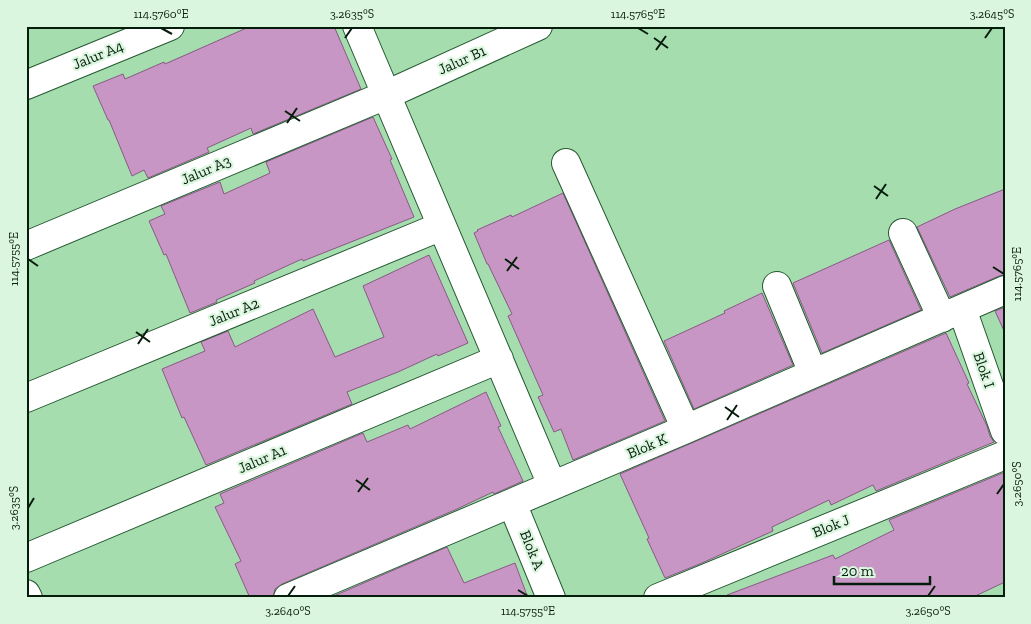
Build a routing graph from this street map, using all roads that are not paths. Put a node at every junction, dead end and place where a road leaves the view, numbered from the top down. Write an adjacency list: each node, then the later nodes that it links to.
1 (170, 26): 4 (street, Jalur A4)
2 (357, 26): 5 (street)
3 (538, 26): 5 (street, Jalur B1)
4 (26, 85)
5 (386, 95): 7 (street); 9 (street, Jalur A3)
6 (566, 163): 16 (street)
7 (442, 226): 13 (street); 15 (street, Jalur A2)
8 (903, 233): 12 (street, Blok I)
9 (26, 246)
10 (777, 286): 14 (street)
11 (1005, 290): 12 (street, Blok K)
12 (952, 314): 14 (street, Blok K); 17 (street, Blok I)
13 (498, 359): 19 (street); 21 (street, Jalur A1)
14 (812, 374): 16 (street, Blok K)
15 (26, 398)
16 (686, 430): 19 (street, Blok K)
17 (1005, 431)
18 (1005, 455): 24 (street, Blok J)
19 (552, 485): 20 (street, Blok K)
20 (512, 503): 22 (street, Blok K); 23 (street, Blok A)
21 (26, 558)
22 (288, 598)
23 (551, 598)
24 (658, 598)

